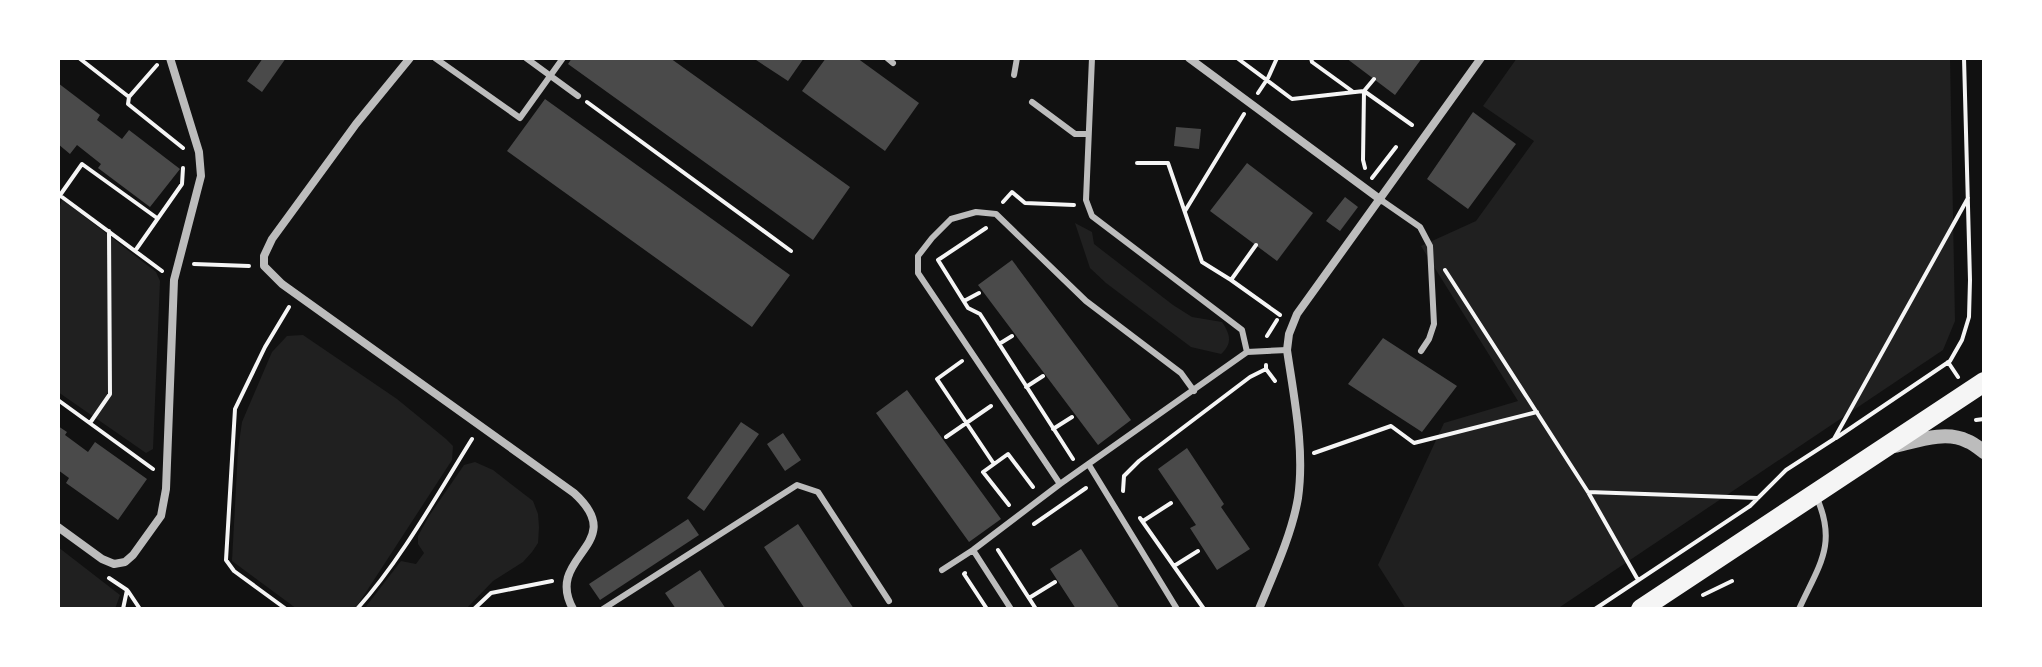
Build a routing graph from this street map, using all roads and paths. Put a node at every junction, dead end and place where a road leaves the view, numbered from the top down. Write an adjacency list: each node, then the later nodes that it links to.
1 (79, 58): 21 (path)
2 (167, 58): 21 (path); 42 (street)
3 (410, 58): 43 (street)
4 (435, 58): 6 (lane)
5 (526, 58): 20 (lane)
6 (563, 58)
7 (1017, 58): 15 (lane)
8 (1092, 58): 25 (lane)
9 (1189, 58): 23 (street)
10 (1237, 58): 17 (path)
11 (1277, 58): 17 (path)
12 (1311, 58): 19 (path)
13 (1481, 58): 32 (street)
14 (1964, 58): 31 (path)
15 (1014, 75)
16 (1374, 79): 18 (path)
17 (1266, 81): 19 (path); 23 (path)
18 (1364, 91): 19 (path); 24 (path); 26 (path)
19 (1353, 92)
20 (578, 96): 41 (path)
21 (129, 97): 27 (path)
22 (1032, 102): 25 (lane)
23 (1251, 104): 32 (street); 34 (path)
24 (1412, 125)
25 (1088, 134): 33 (lane)
26 (1403, 137)
27 (185, 151)
28 (184, 162): 36 (path)
29 (1137, 163): 34 (path)
30 (59, 195): 36 (path); 37 (path)
31 (1968, 198): 73 (path); 73 (path)
32 (1381, 200): 39 (lane); 51 (street)
33 (1088, 206): 35 (path); 54 (lane)
34 (1185, 211): 45 (path)
35 (991, 214): 48 (path); 55 (lane); 60 (lane)
36 (157, 219): 40 (path)
37 (109, 231): 40 (path); 68 (path)
38 (1256, 245): 45 (path)
39 (1430, 246): 53 (lane); 64 (path)
40 (135, 251): 44 (path)
41 (791, 251)
42 (177, 264): 43 (path); 44 (street)
43 (264, 266): 47 (street)
44 (174, 280): 80 (street)
45 (1231, 280): 52 (path)
46 (979, 293): 48 (path)
47 (296, 294): 70 (street); 105 (path)
48 (964, 301): 50 (path)
49 (1012, 336): 50 (path)
50 (999, 344): 59 (path)
51 (1287, 350): 52 (lane); 76 (street)
52 (1265, 351): 54 (lane); 56 (path)
53 (1421, 351)
54 (1247, 352): 60 (lane)
55 (973, 354): 62 (lane); 69 (path)
56 (1266, 369): 61 (path); 85 (path)
57 (1043, 376): 59 (path)
58 (1984, 382): 74 (main road)
59 (1026, 387): 71 (path)
60 (1194, 391): 78 (lane)
61 (1281, 393)
62 (1002, 398): 69 (path); 79 (lane)
63 (58, 400): 68 (path)
64 (1537, 412): 76 (path); 83 (path)
65 (1072, 417): 71 (path)
66 (1984, 419): 67 (path)
67 (1976, 420)
68 (90, 423): 80 (path)
69 (966, 423): 72 (path); 77 (path)
70 (480, 426): 98 (street); 106 (path)
71 (1053, 429): 79 (path)
72 (946, 437)
73 (1834, 439): 86 (path)
74 (1882, 449): 75 (street); 84 (main road)
75 (1984, 452)
76 (1300, 453): 115 (street)
77 (994, 464): 79 (path); 88 (path)
78 (1089, 465): 81 (lane); 82 (lane)
79 (1054, 474): 82 (lane)
80 (166, 479): 92 (street)
81 (1098, 481): 91 (path); 113 (lane)
82 (1060, 484): 93 (lane)
83 (1588, 492): 86 (path); 99 (path)
84 (1815, 493): 117 (main road); 118 (lane)
85 (1126, 498)
86 (1759, 498): 99 (path)
87 (1171, 503): 90 (path)
88 (1008, 505)
89 (1134, 510): 90 (path)
90 (1143, 521): 96 (path)
91 (1034, 524)
92 (58, 527)
93 (973, 550): 95 (lane); 97 (lane)
94 (1198, 551): 96 (path)
95 (980, 562): 102 (path); 110 (path); 111 (lane)
96 (1174, 566): 114 (path)
97 (942, 570)
98 (566, 579): 107 (path); 108 (street)
99 (1638, 580): 116 (path)
100 (1055, 582): 102 (path)
101 (127, 590): 104 (path)
102 (1029, 598): 112 (path)
103 (889, 601): 109 (lane)
104 (140, 609)
105 (286, 609)
106 (357, 609)
107 (474, 609)
108 (573, 609)
109 (603, 609)
110 (987, 609)
111 (1011, 609)
112 (1036, 609)
113 (1177, 609)
114 (1204, 609)
115 (1259, 609)
116 (1595, 609)
117 (1641, 609)
118 (1799, 609)

